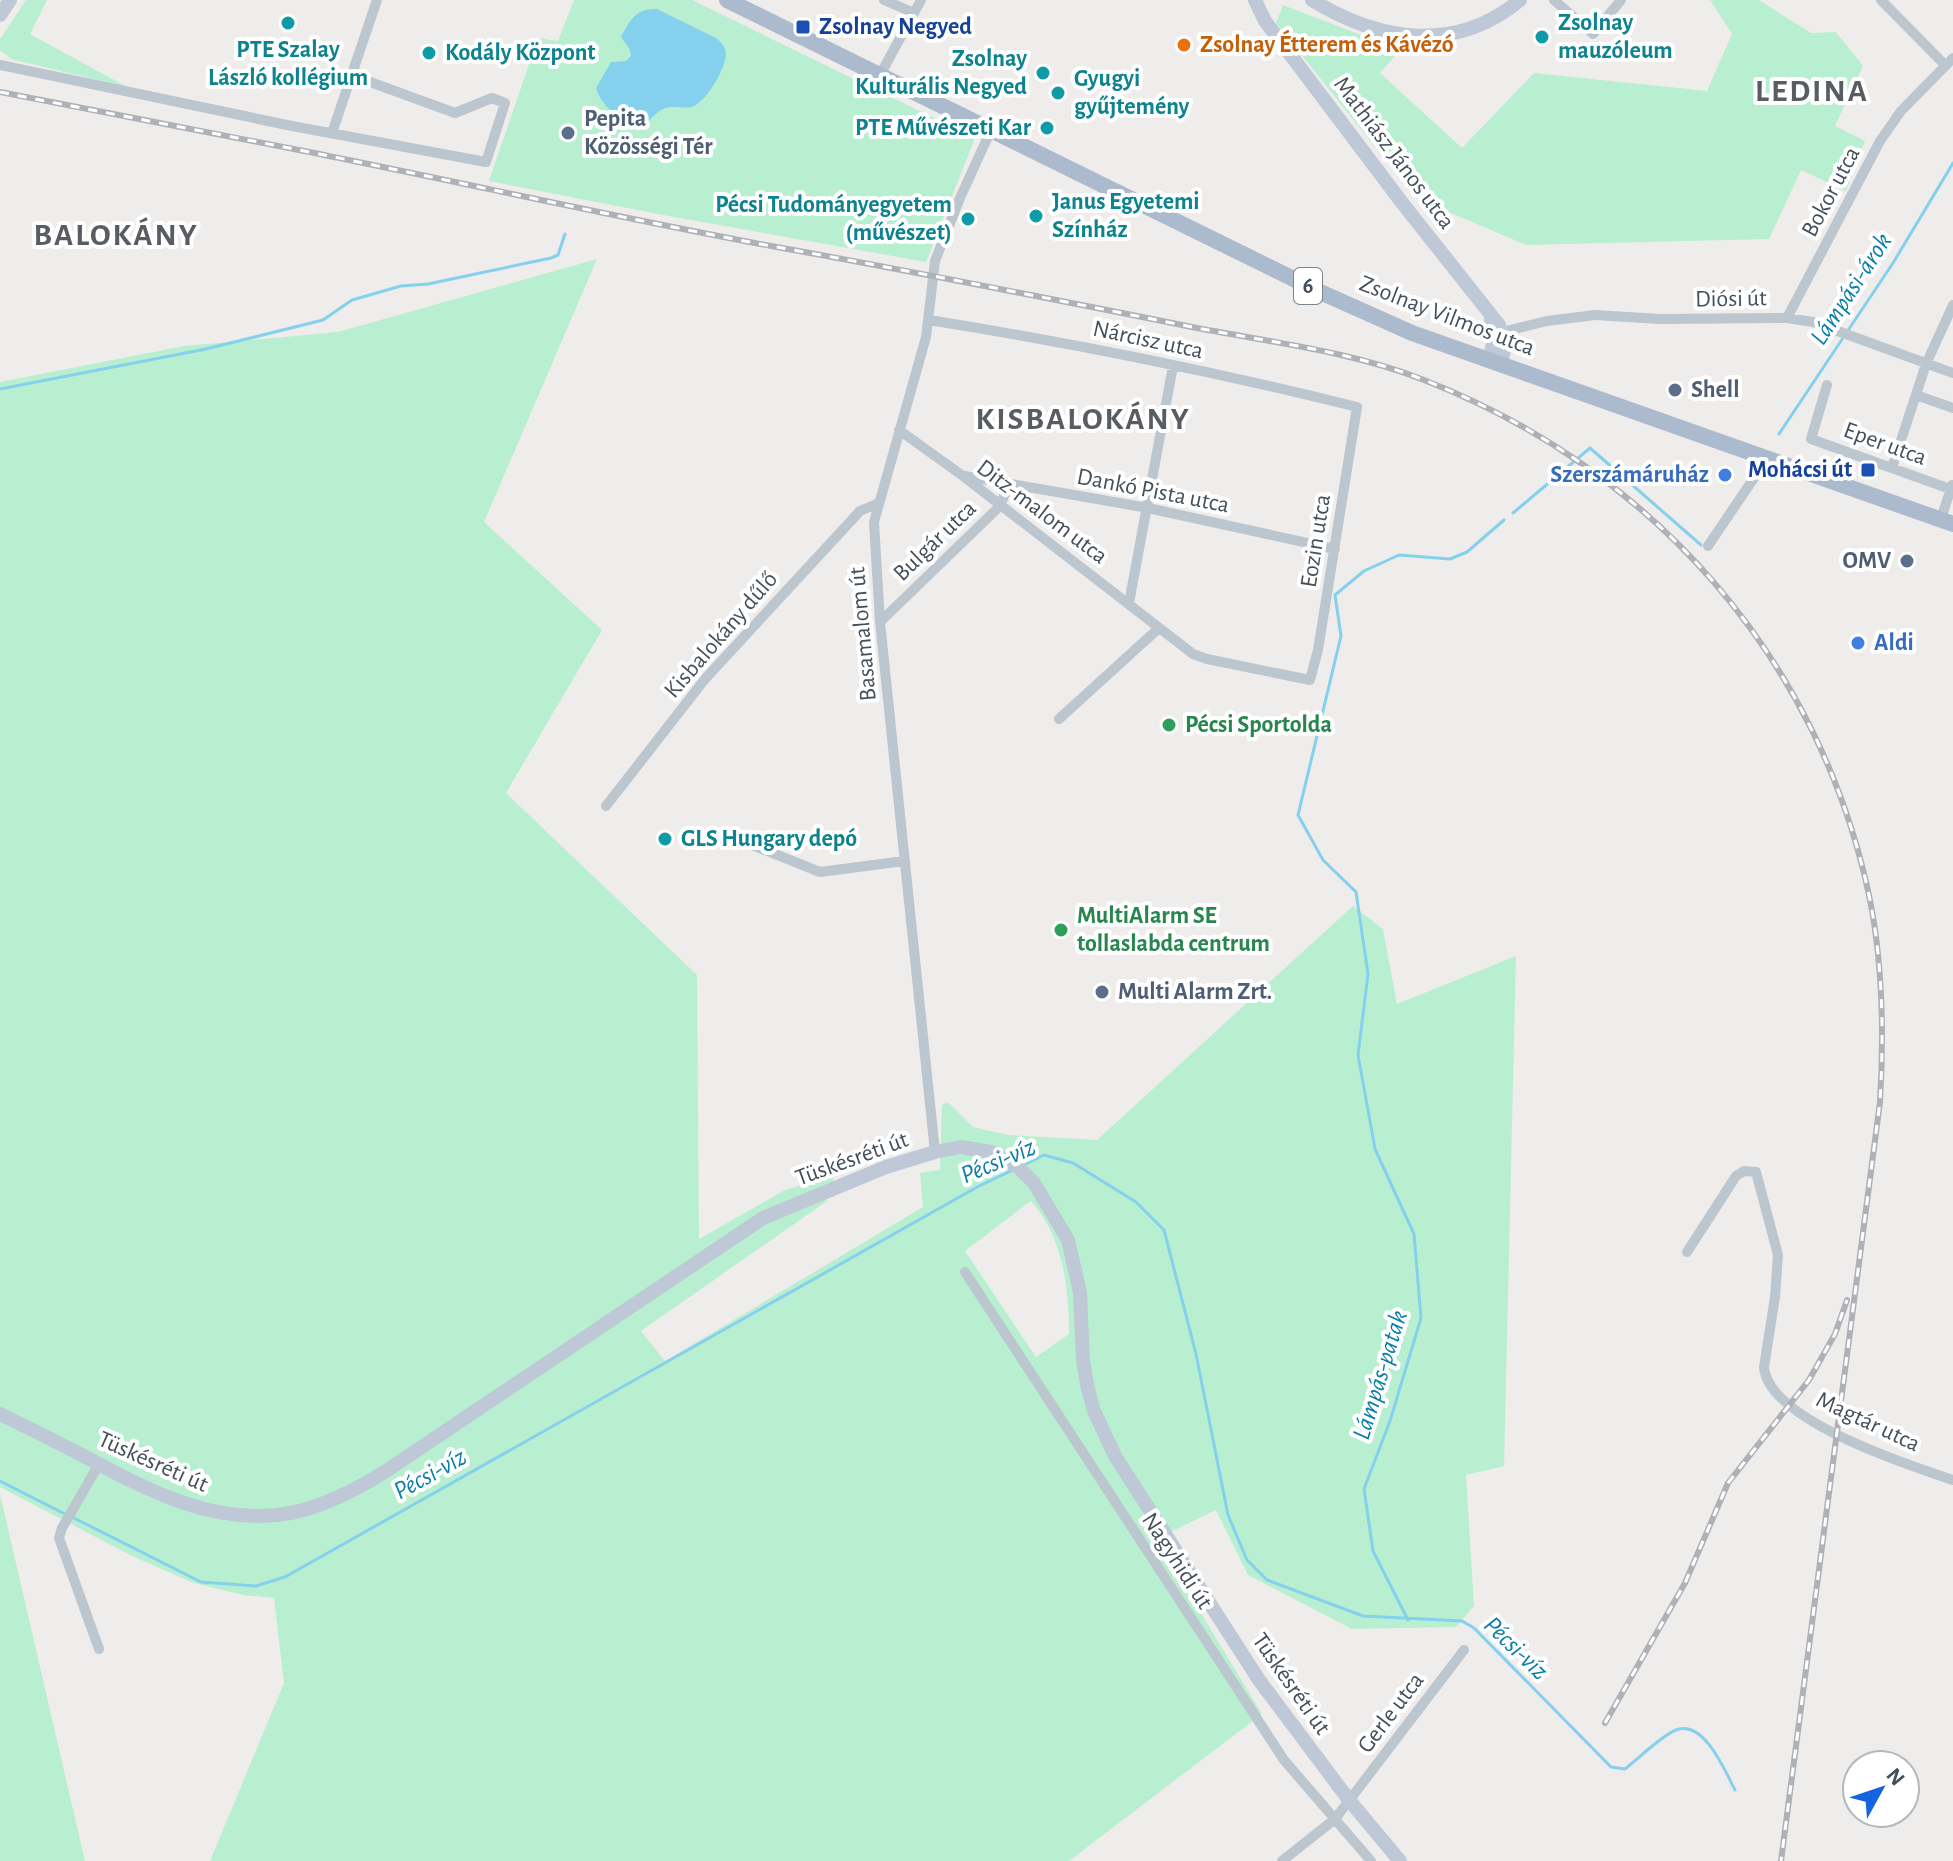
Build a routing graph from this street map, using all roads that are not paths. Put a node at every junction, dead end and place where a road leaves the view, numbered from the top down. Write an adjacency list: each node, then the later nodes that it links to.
1 (10, 0): 13 (street)
2 (377, 0): 18 (street)
3 (727, 0): 19 (main road, Zsolnay Vilmos utca / 6)
4 (884, 0): 12 (street)
5 (921, 0): 12 (street)
6 (1262, 0): 23 (street, Mathiász János utca)
7 (1312, 0): 8 (street)
8 (1520, 0)
9 (1554, 0): 10 (street)
10 (1621, 0)
11 (1881, 0): 15 (street)
12 (914, 13): 19 (street)
13 (0, 15)
14 (0, 56): 17 (street)
15 (1949, 62): 24 (street, Bokor utca)
16 (0, 65): 17 (street)
17 (15, 67): 21 (street)
18 (351, 75): 21 (street); 21 (street)
19 (880, 75): 20 (main road, Zsolnay Vilmos utca / 6)
20 (991, 130): 25 (street, Basamalom út); 27 (main road, Zsolnay Vilmos utca / 6)
21 (332, 133)
22 (1953, 305): 28 (street)
23 (1489, 311): 26 (street, Mathiász János utca); 27 (street)
24 (1787, 318): 26 (street, Diósi út); 28 (street, Diósi út)
25 (929, 320): 29 (street, Nárcisz utca); 35 (street, Basamalom út)
26 (1502, 332): 27 (street)
27 (1496, 363): 36 (main road, Zsolnay Vilmos utca / 6)
28 (1926, 364): 30 (street, Diósi út); 32 (street)
29 (1173, 366): 33 (street, Nárcisz utca); 43 (street)
30 (1953, 373)
31 (1827, 385): 37 (street, Eper utca)
32 (1916, 395): 34 (street); 37 (street)
33 (1357, 407): 46 (street, Eozin utca)
34 (1953, 408)
35 (899, 430): 38 (street, Ditz-malom utca); 41 (street, Basamalom út)
36 (1768, 460): 44 (main road, Zsolnay Vilmos utca / 6); 45 (street)
37 (1892, 468): 40 (street, Eper utca)
38 (963, 476): 39 (street, Dankó Pista utca); 42 (street, Ditz-malom utca)
39 (1009, 484): 42 (street, Bulgár utca); 43 (street, Dankó Pista utca)
40 (1952, 488): 44 (street)
41 (879, 503): 48 (street, Basamalom út); 52 (street, Kisbalokány dűlő)
42 (1000, 506): 47 (street, Ditz-malom utca); 48 (street, Bulgár utca)
43 (1148, 508): 46 (street, Dankó Pista utca); 47 (street)
44 (1947, 521)
45 (1708, 546)
46 (1335, 549): 50 (street, Eozin utca)
47 (1129, 603): 49 (street, Ditz-malom utca)
48 (880, 622): 54 (street, Basamalom út)
49 (1159, 628): 50 (street, Ditz-malom utca); 51 (street)
50 (1310, 680)
51 (1059, 719)
52 (606, 806)
53 (747, 843): 54 (street)
54 (904, 861): 55 (street, Basamalom út)
55 (935, 1152): 59 (street, Tüskésréti út); 63 (street, Tüskésréti út)
56 (1687, 1252): 60 (street, Magtár utca)
57 (965, 1272): 64 (street, Nagyhidi út)
58 (0, 1414): 59 (street, Tüskésréti út)
59 (99, 1464): 61 (street)
60 (1953, 1480)
61 (99, 1649)
62 (1464, 1650): 63 (street, Gerle utca)
63 (1349, 1800): 64 (street, Gerle utca); 67 (street, Tüskésréti út)
64 (1335, 1819): 65 (street, Gerle utca); 66 (street, Nagyhidi út)
65 (1282, 1861)
66 (1371, 1861)
67 (1400, 1861)

